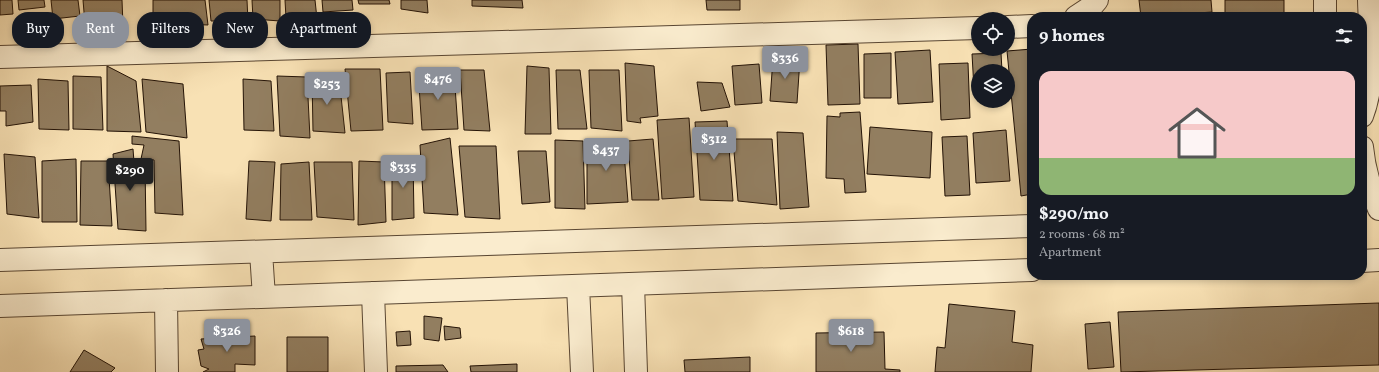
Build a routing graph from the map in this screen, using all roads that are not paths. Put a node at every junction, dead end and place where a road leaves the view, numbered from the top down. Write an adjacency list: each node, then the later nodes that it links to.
1 (1097, 0): 4 (street)
2 (1325, 0): 5 (street)
3 (1368, 0): 10 (street)
4 (1084, 12)
5 (1326, 12)
6 (1027, 26): 7 (street)
7 (1015, 27)
8 (971, 28): 9 (street)
9 (0, 57)
10 (1367, 104)
11 (1367, 173): 12 (street)
12 (1379, 208)
13 (1027, 226): 14 (street)
14 (261, 252): 15 (street); 22 (street)
15 (0, 260)
16 (1379, 260): 17 (street)
17 (1367, 261)
18 (1027, 270): 19 (street)
19 (633, 284): 20 (street); 28 (street)
20 (578, 286): 21 (street); 27 (street)
21 (373, 293): 22 (street); 26 (street)
22 (264, 297): 23 (street)
23 (166, 300): 24 (street); 25 (street)
24 (0, 306)
25 (167, 372)
26 (376, 372)
27 (582, 372)
28 (636, 372)

